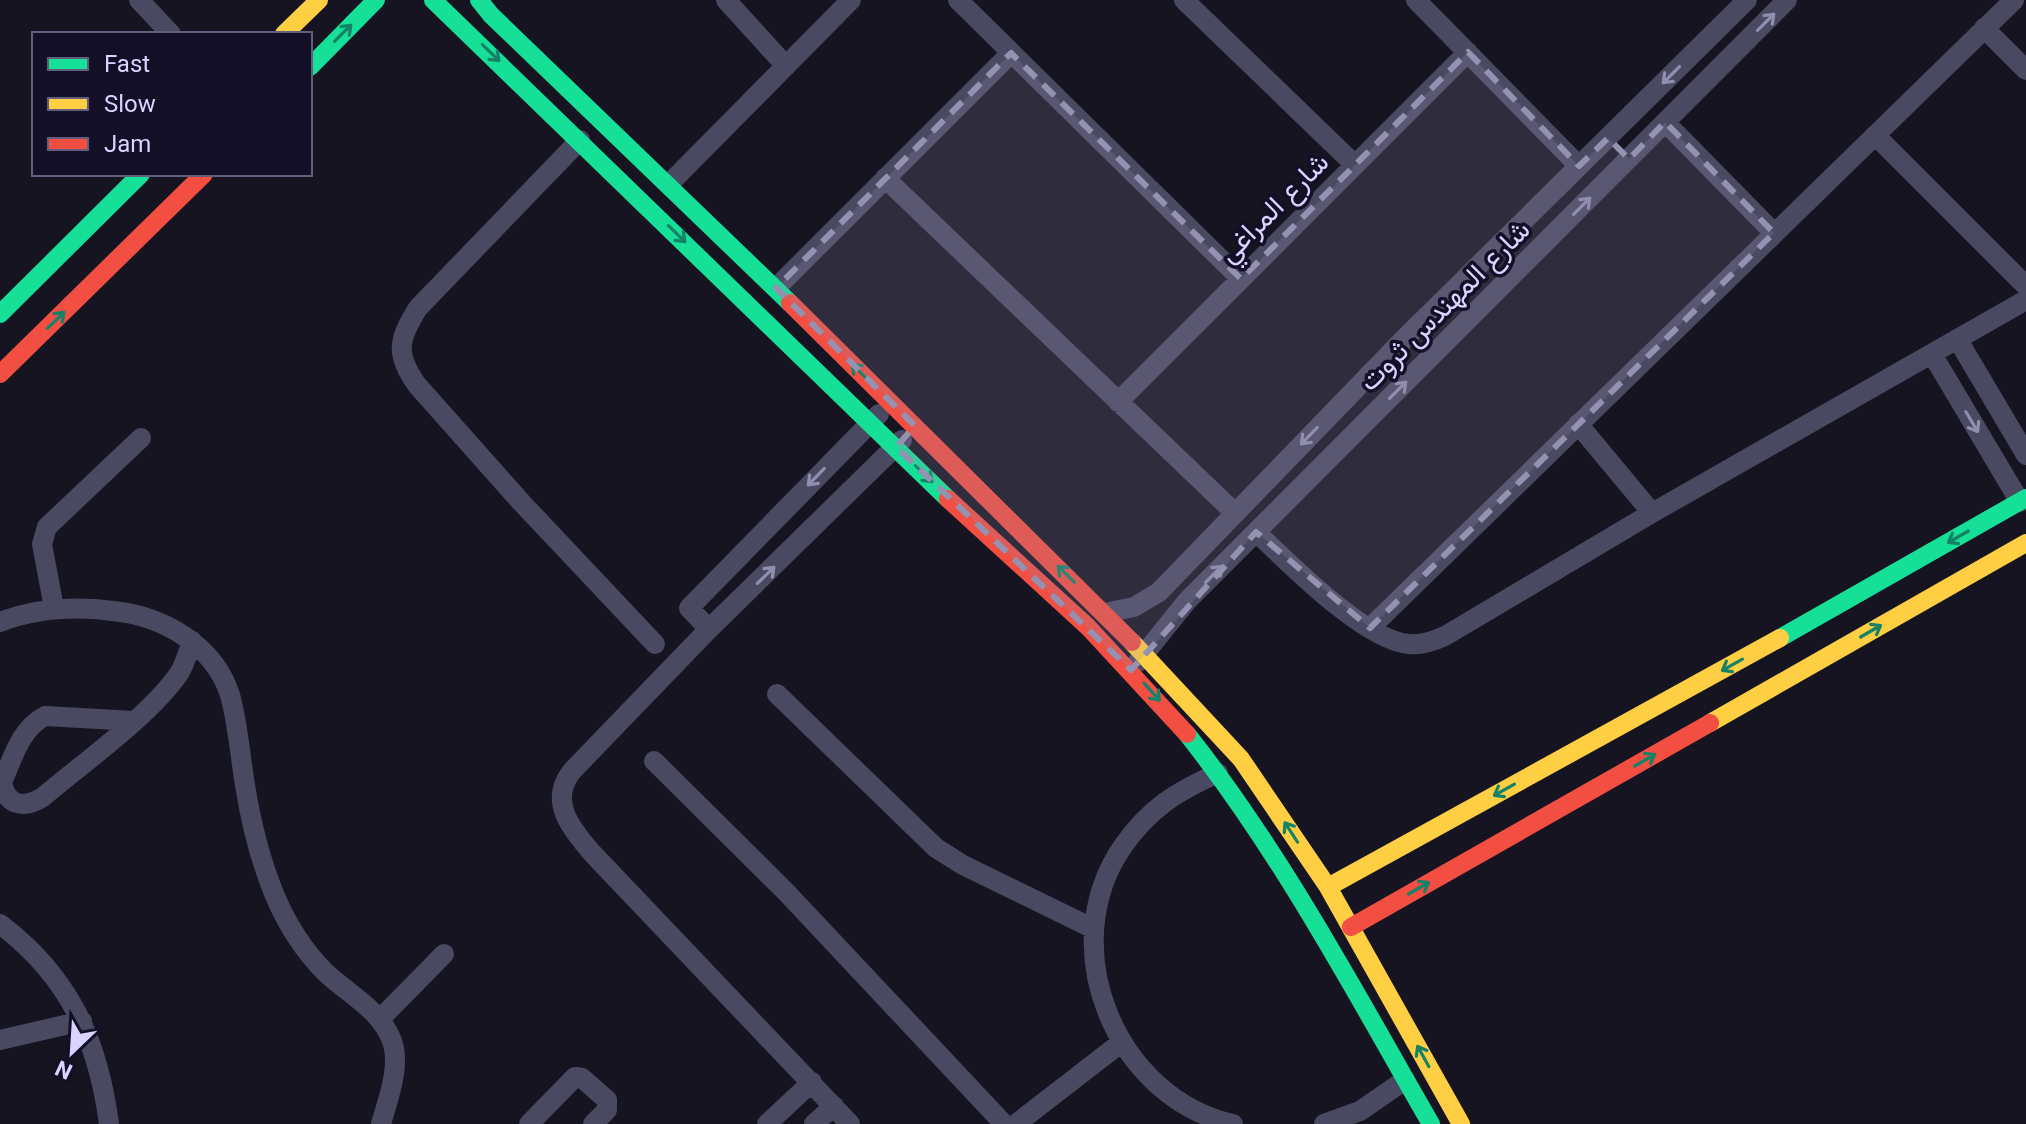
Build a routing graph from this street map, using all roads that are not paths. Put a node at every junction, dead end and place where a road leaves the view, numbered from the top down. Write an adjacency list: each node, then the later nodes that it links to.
1 (139, 0): 15 (street)
2 (319, 0): 16 (street)
3 (376, 0): 19 (street, one-way to 3)
4 (433, 0): 25 (street, one-way to 25)
5 (479, 0): 32 (street)
6 (726, 0): 20 (street)
7 (851, 0): 20 (street)
8 (958, 0): 18 (street)
9 (1184, 0): 27 (street)
10 (1416, 0): 17 (street)
11 (1747, 0): 24 (street, شارع المهندس ثروت, one-way to 24)
12 (1787, 0): 22 (street, شارع المهندس ثروت, one-way to 12)
13 (2014, 0): 14 (street)
14 (1984, 28): 21 (street); 23 (street)
15 (169, 32)
16 (286, 32)
17 (1468, 52): 27 (street, شارع المراغي); 28 (street)
18 (1011, 53): 31 (street); 35 (street)
19 (312, 65)
20 (786, 66): 32 (street)
21 (2026, 70)
22 (1665, 122): 26 (street, شارع المهندس ثروت); 33 (street)
23 (1875, 135): 33 (street); 36 (street)
24 (1608, 138): 26 (street); 28 (street, شارع المهندس ثروت)
25 (580, 140): 45 (street, one-way to 45); 64 (street)
26 (1629, 159): 54 (street, شارع المهندس ثروت, one-way to 26)
27 (1355, 165): 35 (street, شارع المراغي)
28 (1579, 166): 52 (street, شارع المهندس ثروت, one-way to 52)
29 (140, 176): 34 (street)
30 (201, 176): 34 (street)
31 (885, 178): 37 (street); 44 (street)
32 (669, 184): 37 (street)
33 (1774, 233): 46 (street)
34 (107, 240): 39 (street); 42 (street, one-way to 34)
35 (1241, 279): 44 (street, شارع المراغي)
36 (2026, 286)
37 (776, 288): 43 (street, one-way to 37)
38 (2026, 300): 40 (street)
39 (0, 314)
40 (1958, 340): 41 (street); 50 (street)
41 (1932, 354): 51 (street, one-way to 51); 53 (street)
42 (0, 374)
43 (891, 402): 45 (street); 47 (street)
44 (1118, 402): 52 (street)
45 (870, 422): 49 (street); 62 (street, one-way to 62)
46 (1578, 424): 53 (street); 61 (street)
47 (915, 426): 49 (street); 59 (street, one-way to 47)
48 (141, 438): 57 (street)
49 (896, 447): 62 (street, one-way to 49); 66 (street, one-way to 66)
50 (2026, 455)
51 (2023, 500): 71 (street, one-way to 71)
52 (1235, 513): 56 (street, شارع المهندس ثروت)
53 (1652, 513): 61 (street)
54 (1256, 532): 58 (street, شارع المهندس ثروت, one-way to 54); 61 (street)
55 (2026, 543): 73 (street, one-way to 55)
56 (1159, 592): 58 (street); 59 (street, شارع المهندس ثروت)
57 (54, 608): 60 (street); 63 (street)
58 (1178, 612): 65 (street, شارع المهندس ثروت)
59 (1105, 613): 65 (street)
60 (0, 622)
61 (1370, 628)
62 (709, 629): 81 (street)
63 (192, 641): 68 (street); 76 (street)
64 (655, 644)
65 (1145, 654): 66 (street, شارع المهندس ثروت); 71 (street, one-way to 65)
66 (1131, 670): 70 (street, one-way to 70)
67 (777, 694): 74 (street)
68 (134, 721): 68 (street)
69 (654, 761): 90 (street)
70 (1218, 773): 74 (street); 80 (street)
71 (1328, 887): 73 (street)
72 (0, 924): 77 (street)
73 (1351, 927): 95 (street, one-way to 73)
74 (1094, 929): 79 (street)
75 (444, 954): 76 (street)
76 (380, 1019): 84 (street)
77 (82, 1021): 78 (street); 83 (street)
78 (0, 1040)
79 (1122, 1042): 91 (street); 92 (street)
80 (1405, 1080): 93 (street); 94 (street)
81 (812, 1082): 82 (street); 87 (street)
82 (834, 1106): 88 (street); 89 (street)
83 (109, 1124)
84 (381, 1124)
85 (529, 1124): 86 (street)
86 (593, 1124)
87 (767, 1124)
88 (814, 1124)
89 (850, 1124)
90 (1004, 1124)
91 (1016, 1124)
92 (1233, 1124)
93 (1324, 1124)
94 (1431, 1124)
95 (1461, 1124)

